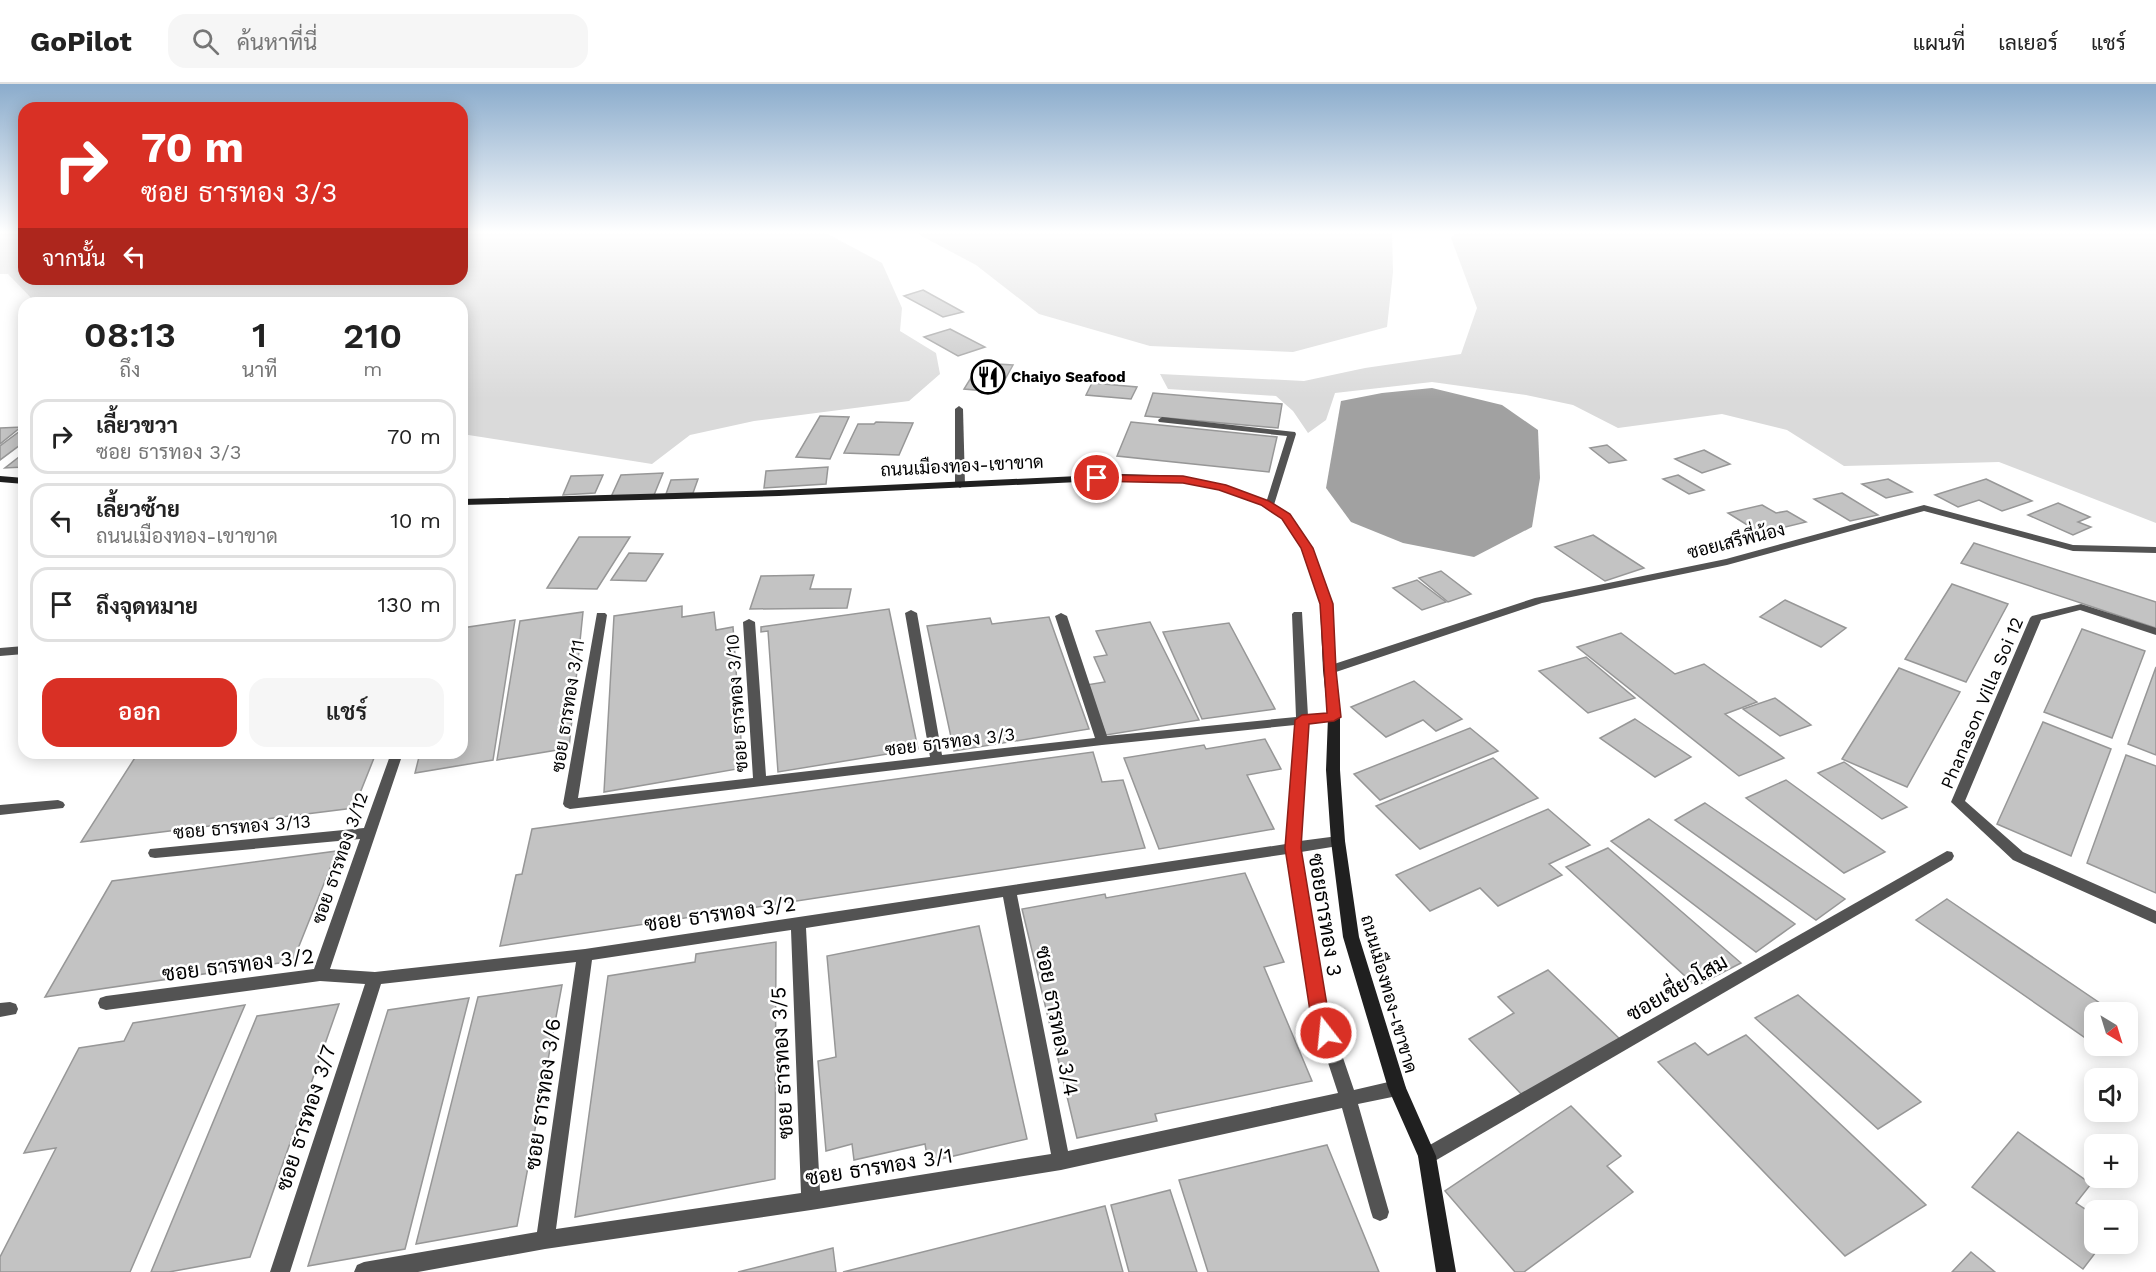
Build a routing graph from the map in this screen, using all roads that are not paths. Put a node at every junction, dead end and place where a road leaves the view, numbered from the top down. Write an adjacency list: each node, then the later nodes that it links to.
1 (959, 409): 5 (street)
2 (1162, 420): 7 (street)
3 (0, 479): 4 (street)
4 (18, 481)
5 (960, 484): 6 (street, ถนนเมืองทอง-เขาขาด); 7 (street, ถนนเมืองทอง-เขาขาด)
6 (468, 502)
7 (1269, 506): 17 (street, ถนนเมืองทอง-เขาขาด)
8 (2156, 550): 17 (street, ซอยเสรีพี่น้อง)
9 (911, 613): 22 (street)
10 (1298, 614): 19 (street, ซอยธารทอง 3)
11 (601, 615): 24 (street, ซอย ธารทอง 3/11)
12 (1061, 616): 20 (street)
13 (749, 622): 23 (street, ซอย ธารทอง 3/10)
14 (2156, 632): 33 (street, Phanason Villa Soi 12)
15 (18, 650): 16 (street)
16 (0, 652)
17 (1329, 670): 18 (street, ถนนเมืองทอง-เขาขาด)
18 (1334, 717): 19 (street, ซอย ธารทอง 3/3); 28 (street, ถนนเมืองทอง-เขาขาด)
19 (1302, 720): 20 (street, ซอย ธารทอง 3/3); 29 (street, ซอยธารทอง 3)
20 (1101, 741): 22 (street, ซอย ธารทอง 3/3)
21 (395, 759): 27 (street, ซอย ธารทอง 3/12)
22 (937, 762): 23 (street, ซอย ธารทอง 3/3)
23 (760, 782): 24 (street, ซอย ธารทอง 3/3)
24 (570, 804)
25 (58, 805): 26 (street)
26 (0, 810)
27 (369, 833): 30 (street, ซอย ธารทอง 3/13); 36 (street, ซอย ธารทอง 3/12)
28 (1338, 841): 29 (street, ซอย ธารทอง 3/2); 39 (street, ถนนเมืองทอง-เขาขาด)
29 (1293, 848): 32 (street, ซอย ธารทอง 3/2); 40 (street, ซอยธารทอง 3)
30 (155, 854)
31 (1947, 856): 41 (street, ซอยเชี่ยวโสม)
32 (1009, 890): 34 (street, ซอย ธารทอง 3/2); 42 (street, ซอย ธารทอง 3/4)
33 (2156, 918)
34 (798, 923): 35 (street, ซอย ธารทอง 3/2); 43 (street, ซอย ธารทอง 3/5)
35 (585, 955): 37 (street, ซอย ธารทอง 3/2); 45 (street, ซอย ธารทอง 3/6)
36 (320, 975): 37 (street, ซอย ธารทอง 3/2); 38 (street, ซอย ธารทอง 3/2)
37 (375, 978): 46 (street, ซอย ธารทอง 3/7)
38 (106, 1003)
39 (1397, 1088): 40 (street, ซอย ธารทอง 3/1); 41 (street, ถนนเมืองทอง-เขาขาด)
40 (1348, 1098): 42 (street, ซอย ธารทอง 3/1); 44 (street, ซอยธารทอง 3)
41 (1427, 1156): 48 (street, ถนนเมืองทอง-เขาขาด)
42 (1060, 1161): 43 (street, ซอย ธารทอง 3/1)
43 (811, 1201): 45 (street, ซอย ธารทอง 3/1)
44 (1380, 1212)
45 (545, 1240): 47 (street, ซอย ธารทอง 3/1)
46 (280, 1272)
47 (364, 1272)
48 (1446, 1272)

